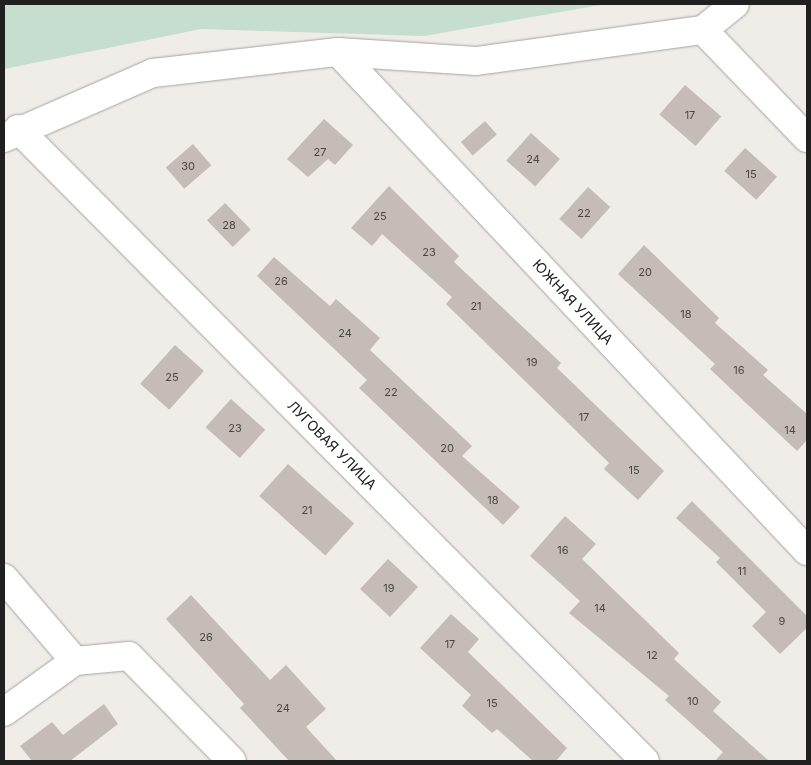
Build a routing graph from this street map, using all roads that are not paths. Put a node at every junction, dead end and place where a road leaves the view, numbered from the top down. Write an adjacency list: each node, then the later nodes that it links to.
1 (735, 4): 2 (street)
2 (702, 30): 3 (street); 5 (street)
3 (338, 52): 4 (street); 6 (street, ЮЖНАЯ УЛИЦА)
4 (11, 133): 11 (street, ЛУГОВАЯ УЛИЦА)
5 (807, 138)
6 (807, 551)
7 (4, 578): 8 (street)
8 (75, 661): 9 (street); 10 (street)
9 (4, 712)
10 (232, 761)
11 (645, 761)

